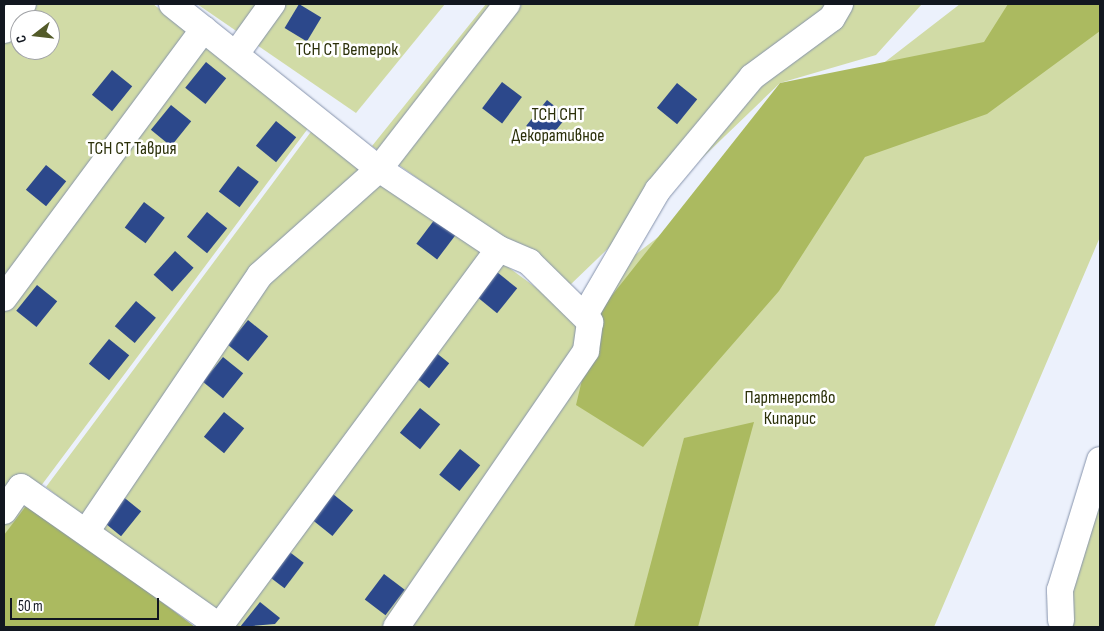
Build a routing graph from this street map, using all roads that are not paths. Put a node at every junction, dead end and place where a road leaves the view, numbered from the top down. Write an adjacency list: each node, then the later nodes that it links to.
1 (23, 4): 7 (street)
2 (172, 4): 6 (street)
3 (272, 4): 8 (street)
4 (507, 4): 9 (street)
5 (840, 4): 12 (street)
6 (204, 29): 8 (street); 11 (street)
7 (4, 30)
8 (236, 54): 9 (street)
9 (379, 169): 10 (street); 15 (street)
10 (500, 249): 12 (street); 17 (street)
11 (4, 298)
12 (586, 314): 18 (street)
13 (1100, 460): 16 (street)
14 (4, 511): 15 (street)
15 (86, 532): 17 (street)
16 (1061, 620)
17 (220, 627)
18 (396, 627)

